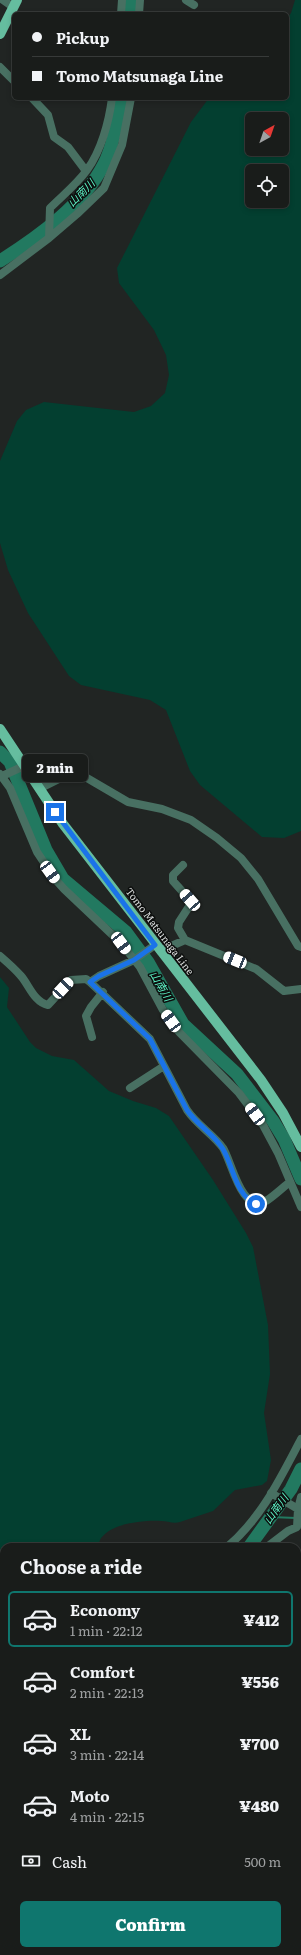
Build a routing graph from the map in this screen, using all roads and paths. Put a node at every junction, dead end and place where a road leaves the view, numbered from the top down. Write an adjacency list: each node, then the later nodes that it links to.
1 (3, 0): 6 (street)
2 (122, 0): 7 (street)
3 (140, 0): 8 (street)
4 (186, 0): 5 (street)
5 (194, 5)
6 (14, 8): 9 (main road)
7 (121, 12)
8 (139, 12)
9 (0, 34)
10 (0, 67): 11 (street)
11 (12, 79)
12 (34, 100): 15 (street)
13 (111, 100): 15 (street)
14 (131, 100): 16 (street)
15 (86, 171): 16 (street)
16 (49, 236): 17 (street)
17 (0, 275)
18 (2, 734): 19 (main road, Tomo Matsunaga Line)
19 (21, 767): 20 (street); 21 (main road, Tomo Matsunaga Line)
20 (2, 776): 27 (street)
21 (39, 789): 24 (street); 25 (main road, Tomo Matsunaga Line)
22 (183, 865): 23 (street)
23 (185, 940): 25 (street); 29 (street)
24 (301, 947)
25 (154, 948): 27 (street); 34 (main road, Tomo Matsunaga Line)
26 (0, 956): 28 (street)
27 (136, 958): 28 (street); 35 (street)
28 (90, 982): 30 (street)
29 (301, 989)
30 (103, 992): 31 (street); 32 (street)
31 (92, 1037)
32 (164, 1066): 33 (street); 35 (street)
33 (130, 1088)
34 (301, 1147)
35 (290, 1182): 36 (street)
36 (301, 1208)
37 (301, 1439): 38 (street)
38 (273, 1494): 40 (street); 41 (street)
39 (301, 1497): 40 (street)
40 (297, 1517): 42 (street)
41 (231, 1543)
42 (272, 1543)

